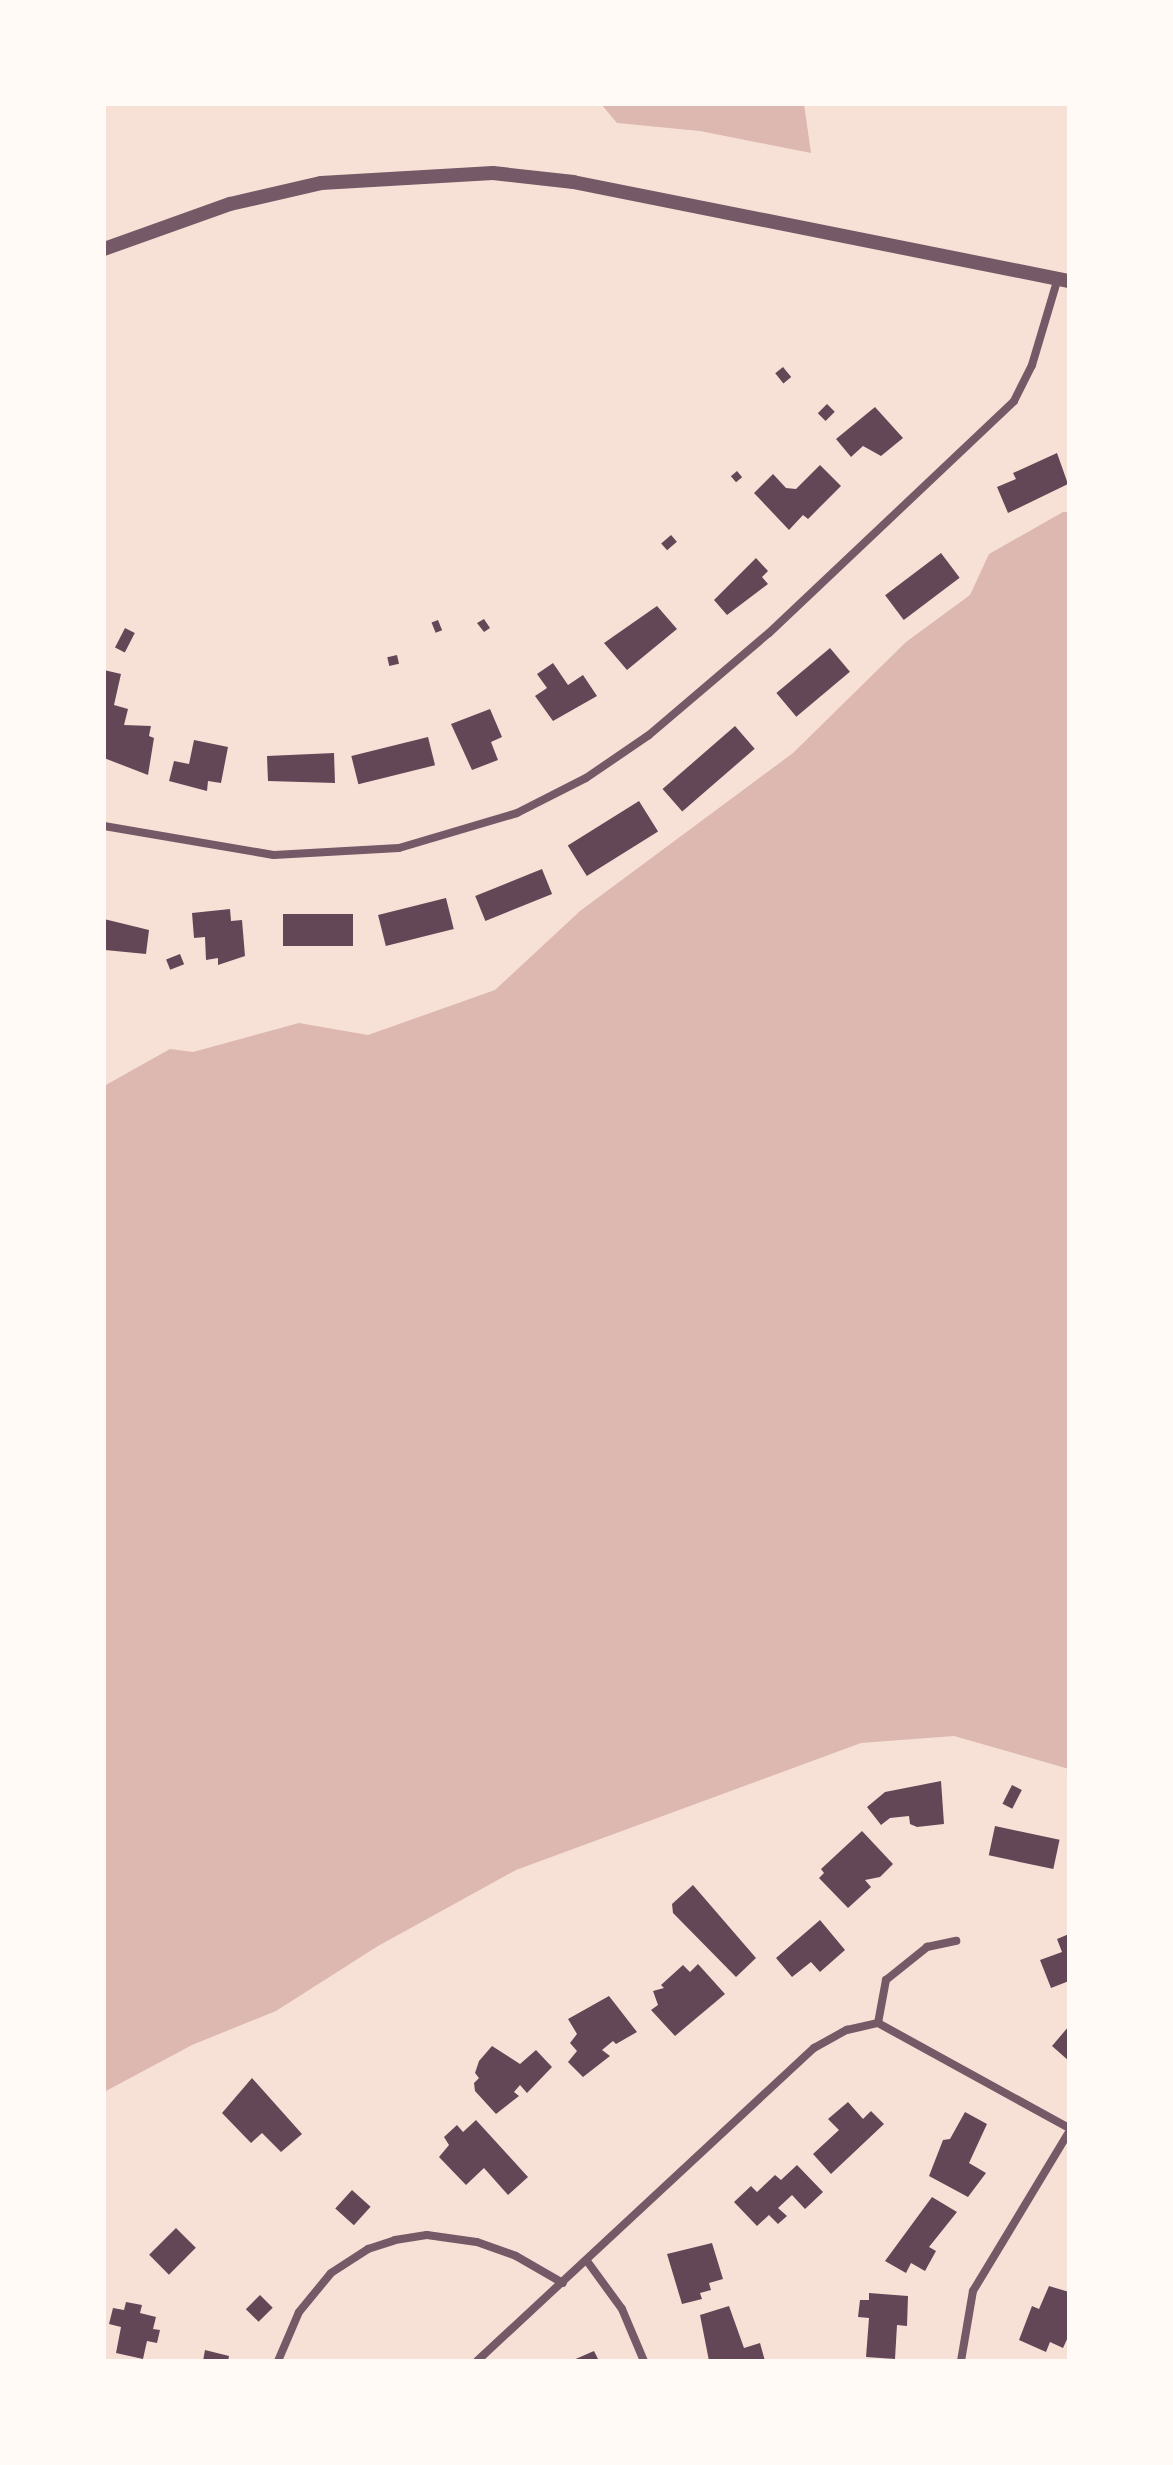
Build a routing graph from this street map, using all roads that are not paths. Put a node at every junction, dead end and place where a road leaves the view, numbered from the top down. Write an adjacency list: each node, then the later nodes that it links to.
1 (104, 249): 2 (street)
2 (1064, 280): 3 (street)
3 (104, 826)
4 (956, 1941): 5 (street)
5 (878, 2023): 6 (street); 7 (street)
6 (1069, 2130): 12 (street)
7 (587, 2261): 8 (street); 11 (street)
8 (563, 2283): 9 (street); 10 (street)
9 (278, 2361)
10 (477, 2361)
11 (644, 2361)
12 (961, 2361)

